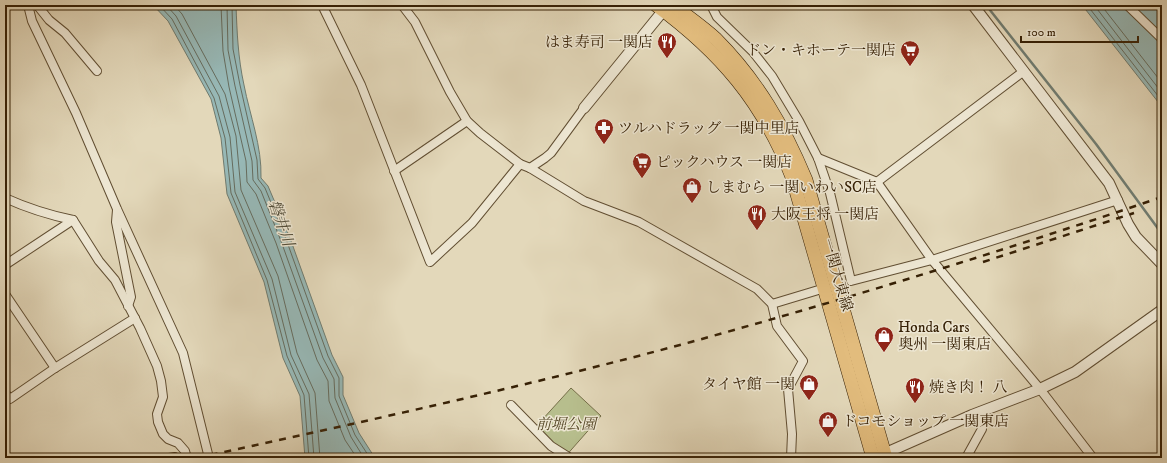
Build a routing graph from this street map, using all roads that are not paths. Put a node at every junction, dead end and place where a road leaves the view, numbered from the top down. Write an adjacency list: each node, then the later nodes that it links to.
1 (28, 5): 21 (street)
2 (37, 5): 10 (street)
3 (322, 5): 17 (street)
4 (402, 5): 13 (street)
5 (711, 5): 14 (street)
6 (973, 5): 11 (street)
7 (1127, 5): 9 (street)
8 (665, 6): 12 (street); 26 (main road, 一関大東線); 37 (main road, 一関大東線)
9 (1162, 40)
10 (97, 71)
11 (1024, 71): 18 (street); 20 (street)
12 (584, 108): 16 (street)
13 (467, 121): 15 (street); 17 (street)
14 (818, 158): 18 (street); 23 (street)
15 (520, 164): 16 (street); 17 (street)
16 (530, 168): 28 (street)
17 (394, 171)
18 (877, 182): 23 (street)
19 (5, 198): 22 (street)
20 (1118, 200): 23 (street); 24 (street)
21 (117, 209): 29 (street); 39 (street)
22 (73, 220): 25 (street); 29 (street)
23 (932, 260): 33 (street)
24 (1162, 264)
25 (5, 265)
26 (825, 288): 28 (street); 37 (main road, 一関大東線)
27 (5, 294): 32 (street)
28 (772, 304): 41 (street)
29 (128, 306): 31 (street)
30 (1162, 310): 33 (street)
31 (135, 318): 32 (street); 38 (street)
32 (55, 368): 34 (street)
33 (1040, 389): 36 (street); 43 (street)
34 (5, 394)
35 (512, 406): 40 (street)
36 (981, 412): 37 (street); 42 (street)
37 (879, 457)
38 (187, 458)
39 (209, 458)
40 (570, 458)
41 (791, 458)
42 (966, 458)
43 (1093, 458)

